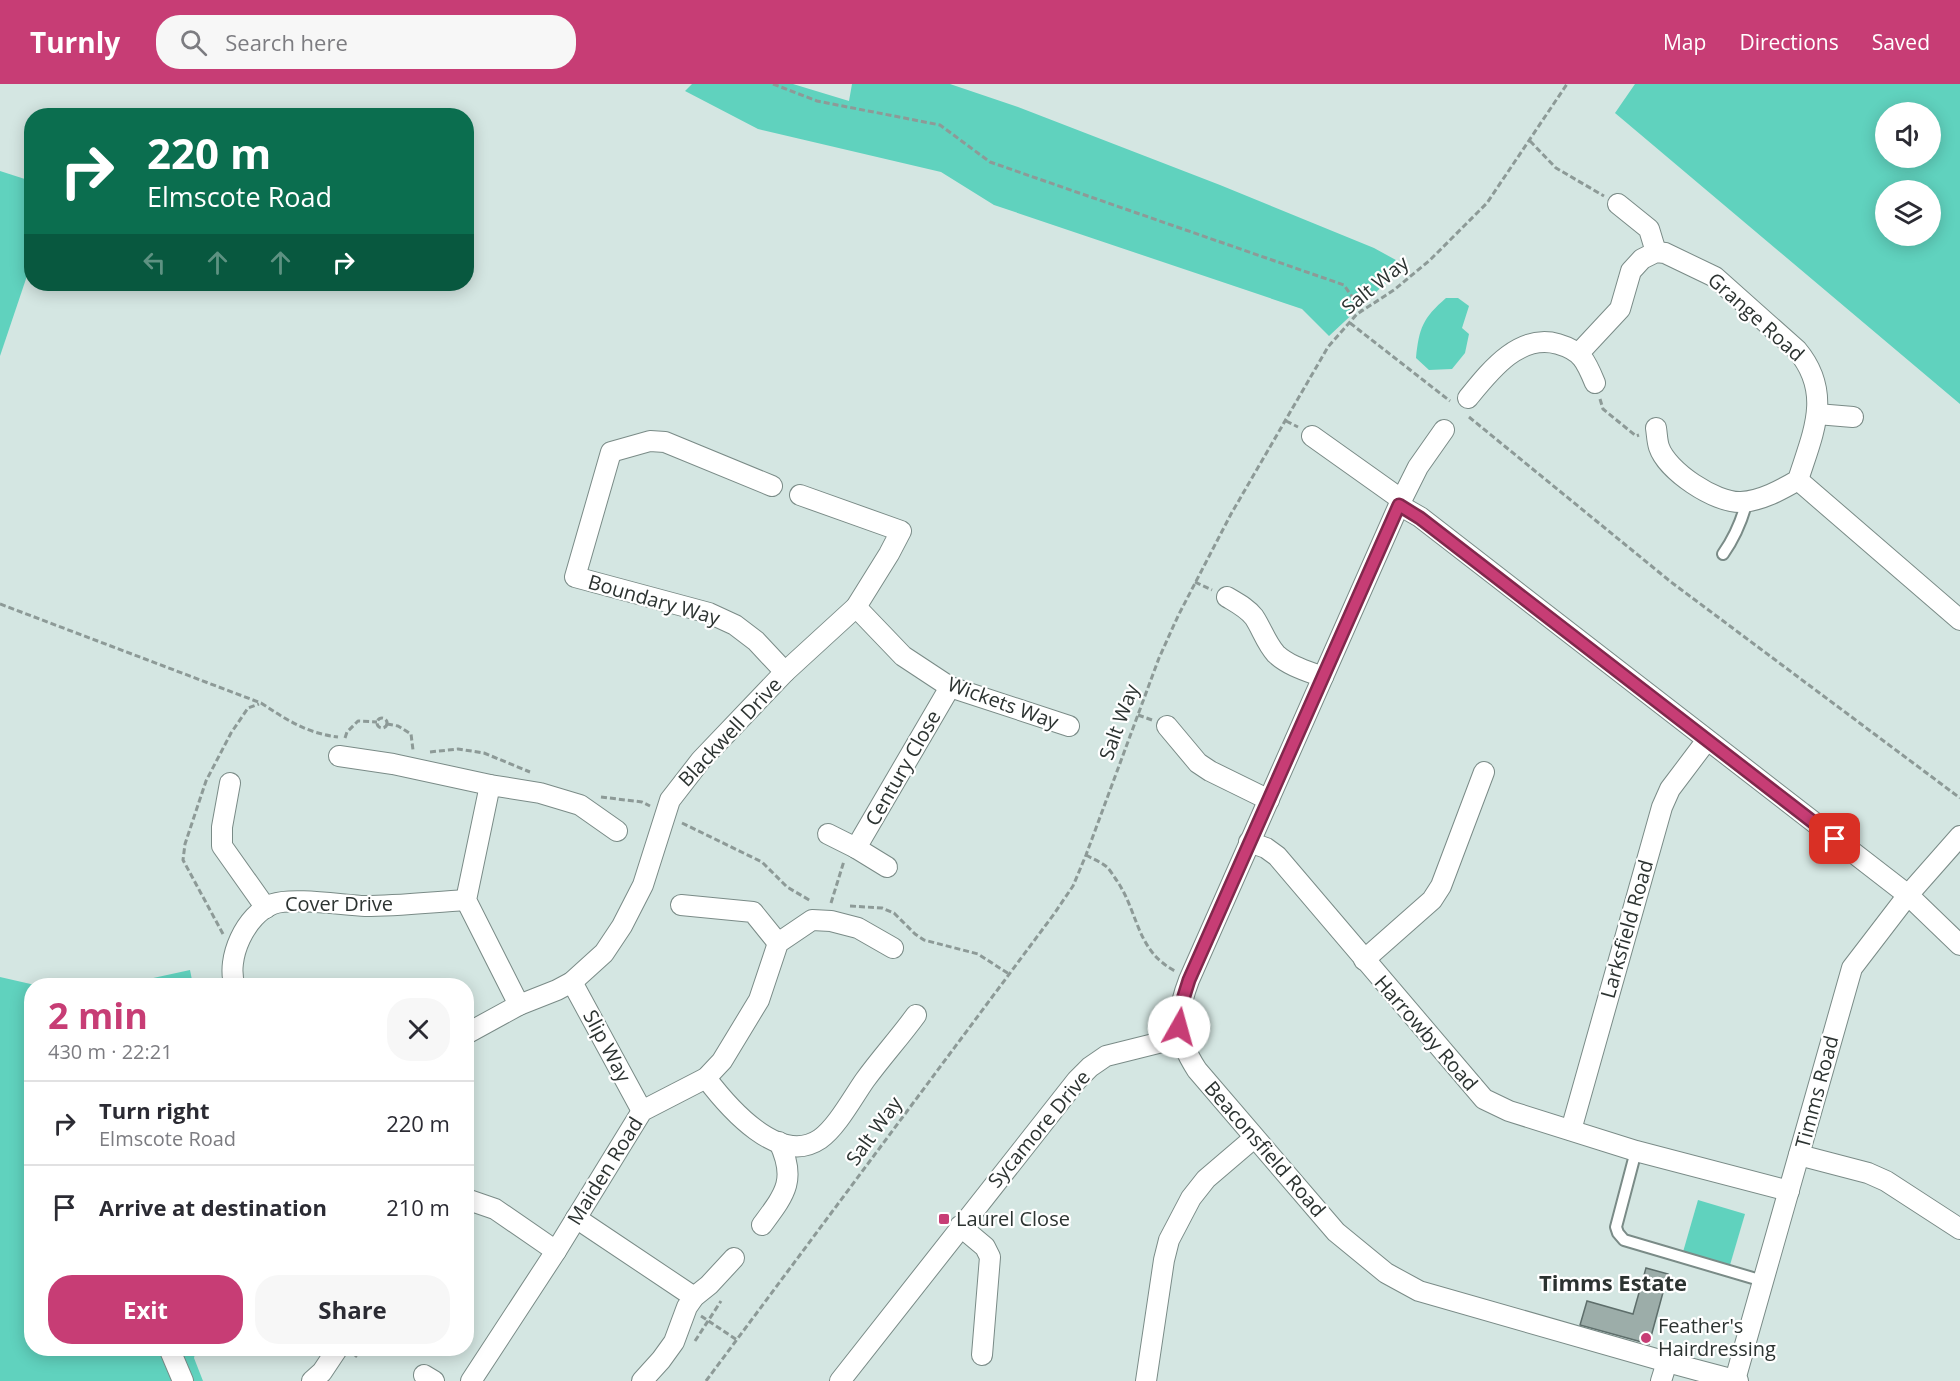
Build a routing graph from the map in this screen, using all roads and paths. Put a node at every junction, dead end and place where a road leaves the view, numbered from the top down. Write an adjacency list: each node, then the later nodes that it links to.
1 (774, 84): 6 (path)
2 (1567, 84): 3 (path, Salt Way)
3 (1529, 141): 4 (path); 6 (path, Salt Way)
4 (1618, 204): 5 (street)
5 (1656, 252): 8 (street); 11 (street, Grange Road)
6 (1362, 311): 7 (path, Salt Way)
7 (1350, 323): 10 (path); 45 (path, Salt Way)
8 (1579, 353): 9 (street); 10 (street)
9 (1595, 382): 13 (path)
10 (1463, 406): 38 (path)
11 (1817, 414): 12 (street); 16 (street, Grange Road)
12 (1853, 417)
13 (1656, 428): 19 (street)
14 (1444, 430): 20 (street, Beaconsfield Road)
15 (1312, 436): 20 (street)
16 (1797, 480): 19 (street); 24 (street)
17 (772, 486): 25 (street, Boundary Way)
18 (800, 495): 23 (street, Blackwell Drive)
19 (1748, 501): 21 (lane)
20 (1401, 503): 26 (street, Beaconsfield Road); 32 (street)
21 (1723, 554)
22 (1227, 597): 26 (street)
23 (856, 608): 25 (street, Blackwell Drive); 27 (street, Wickets Way)
24 (1960, 620)
25 (785, 672): 58 (street, Blackwell Drive)
26 (1323, 677): 39 (street, Beaconsfield Road)
27 (950, 687): 30 (street, Wickets Way); 44 (street, Century Close)
28 (377, 722): 29 (path); 29 (path); 33 (path)
29 (387, 724): 34 (path)
30 (1069, 726)
31 (1167, 726): 39 (street)
32 (1707, 740): 47 (street); 65 (street, Larksfield Road)
33 (342, 747): 37 (street)
34 (413, 750)
35 (1484, 773): 55 (street)
36 (230, 783): 50 (street)
37 (490, 785): 40 (street); 48 (street)
38 (1960, 798)
39 (1269, 800): 43 (street, Beaconsfield Road)
40 (617, 831)
41 (828, 834): 44 (street, Century Close)
42 (1960, 836): 47 (street, Timms Road)
43 (1249, 842): 55 (street, Harrowby Road); 57 (street, Beaconsfield Road)
44 (853, 846): 46 (street, Century Close); 51 (path)
45 (1086, 855): 57 (path); 82 (path, Salt Way)
46 (887, 867)
47 (1908, 895): 53 (street); 69 (street, Timms Road)
48 (466, 900): 50 (street, Cover Drive); 59 (street)
49 (681, 905): 52 (street)
50 (266, 908): 56 (street, Cover Drive)
51 (831, 921): 52 (street); 54 (street)
52 (778, 943): 63 (street, Maiden Road)
53 (1960, 945)
54 (893, 948)
55 (1364, 960): 65 (street, Harrowby Road)
56 (233, 978)
57 (1189, 980): 62 (street, Beaconsfield Road)
58 (572, 982): 59 (street, Blackwell Drive); 64 (street, Slip Way)
59 (519, 1005): 61 (street, Blackwell Drive)
60 (916, 1015): 67 (street)
61 (474, 1030)
62 (1182, 1037): 66 (street, Beaconsfield Road); 74 (street, Sycamore Drive)
63 (706, 1078): 64 (street, Maiden Road); 67 (street)
64 (642, 1111): 72 (street, Maiden Road)
65 (1571, 1130): 68 (street, Harrowby Road)
66 (1254, 1138): 87 (street, Beaconsfield Road); 94 (street)
67 (779, 1142): 73 (street)
68 (1636, 1151): 70 (street, Harrowby Road); 78 (lane)
69 (1799, 1155): 70 (street, Timms Road); 75 (street)
70 (1789, 1191): 78 (street, Timms Road)
71 (474, 1201): 76 (street)
72 (576, 1218): 76 (street, Maiden Road); 80 (street)
73 (762, 1225)
74 (960, 1226): 84 (street); 93 (street, Sycamore Drive)
75 (1960, 1229)
76 (556, 1251): 90 (street, Maiden Road)
77 (734, 1258): 80 (street)
78 (1763, 1281): 95 (street, Timms Road)
79 (723, 1297): 81 (path)
80 (691, 1302): 81 (path); 91 (street)
81 (709, 1322): 82 (path); 83 (path)
82 (737, 1340): 92 (path, Salt Way)
83 (689, 1350)
84 (982, 1355)
85 (172, 1356): 88 (street)
86 (333, 1356): 89 (street)
87 (1664, 1372): 95 (street, Beaconsfield Road)
88 (183, 1381)
89 (312, 1381)
90 (471, 1381)
91 (642, 1381)
92 (706, 1381)
93 (840, 1381)
94 (1146, 1381)
95 (1736, 1381)

